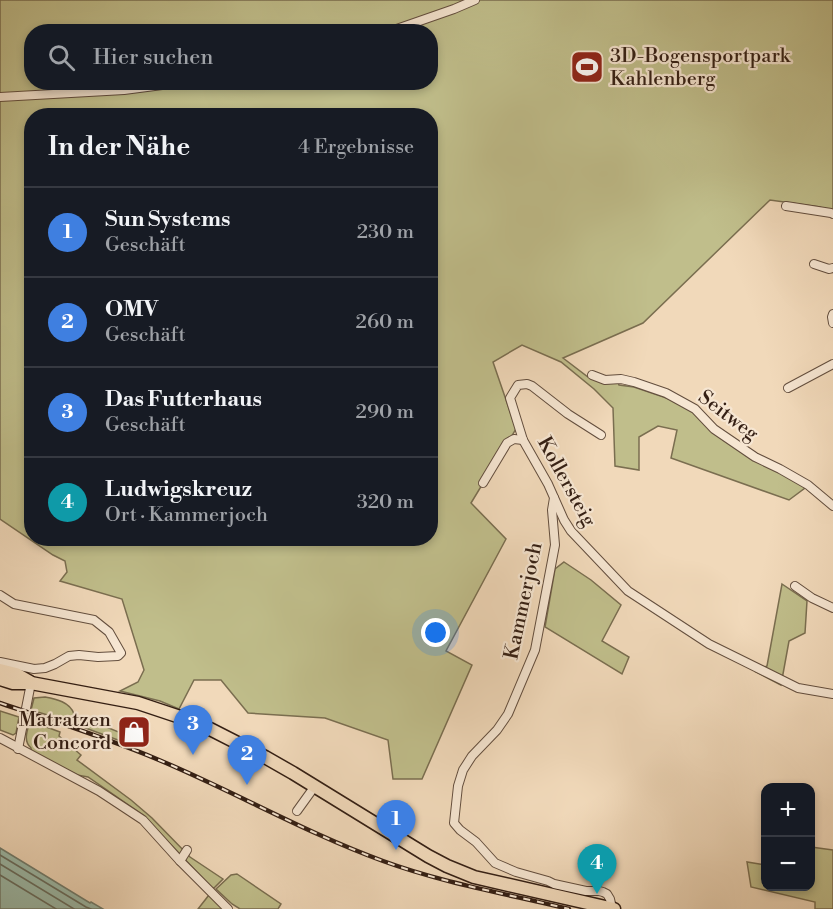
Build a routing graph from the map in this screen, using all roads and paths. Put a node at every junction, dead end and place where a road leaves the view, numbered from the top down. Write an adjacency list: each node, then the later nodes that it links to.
1 (475, 0): 2 (street)
2 (412, 24)
3 (124, 90): 4 (street)
4 (0, 97)
5 (786, 206): 6 (street)
6 (833, 214)
7 (814, 264): 8 (street)
8 (833, 268)
9 (833, 314): 10 (street)
10 (833, 323)
11 (833, 364): 13 (street)
12 (592, 375): 18 (street, Seitweg)
13 (788, 388)
14 (601, 435): 15 (street, Kollersteig)
15 (523, 440): 16 (street); 17 (street, Kollersteig)
16 (483, 483)
17 (554, 498): 26 (street, Kollersteig); 34 (street, Kammerjoch)
18 (833, 507)
19 (795, 586): 21 (street)
20 (0, 595): 22 (street)
21 (833, 608)
22 (0, 662)
23 (0, 670): 25 (main road)
24 (0, 680): 25 (main road)
25 (31, 683): 28 (street); 29 (main road)
26 (833, 694)
27 (0, 738): 28 (street)
28 (18, 749): 32 (street)
29 (315, 786): 30 (street); 34 (main road)
30 (297, 811)
31 (187, 850): 32 (street)
32 (180, 861): 33 (street)
33 (228, 909)
34 (613, 909)

